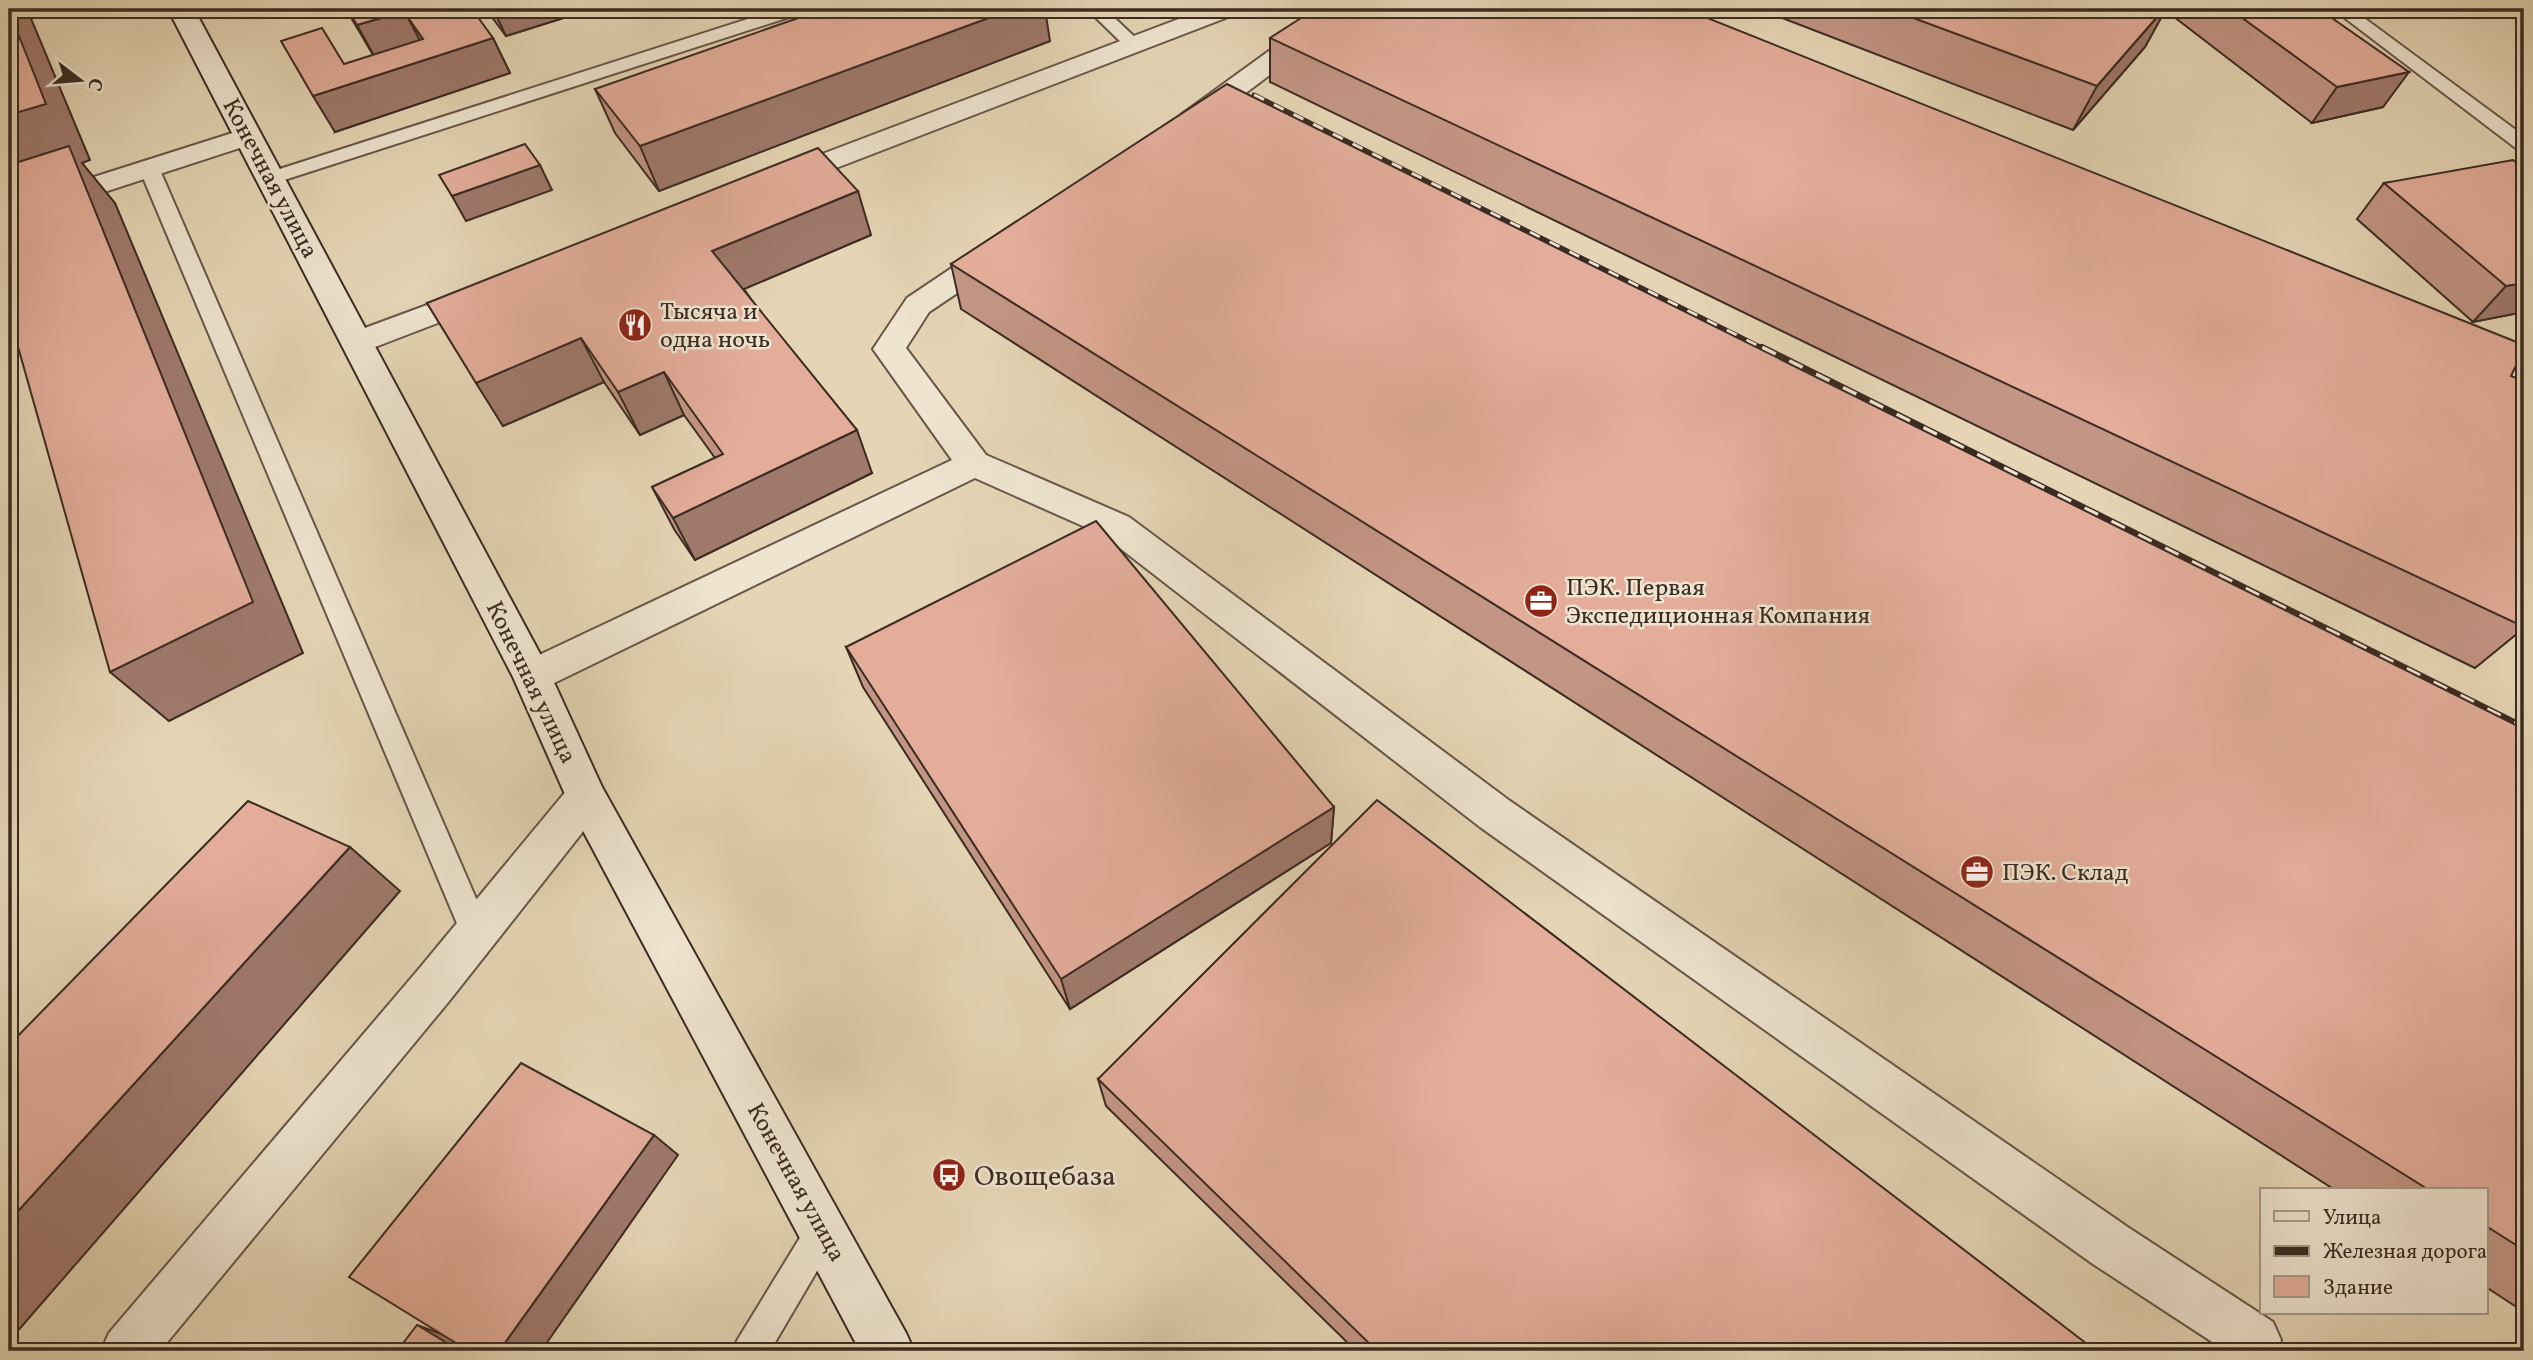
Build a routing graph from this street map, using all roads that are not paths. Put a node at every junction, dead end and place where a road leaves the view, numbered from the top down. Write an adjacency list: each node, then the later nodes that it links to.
1 (181, 9): 11 (street, Конечная улица)
2 (796, 9): 7 (lane)
3 (1095, 9): 9 (lane)
4 (1227, 9): 8 (street)
5 (1354, 9): 10 (street)
6 (2341, 9): 12 (lane)
7 (766, 13): 14 (lane)
8 (1187, 15): 9 (street)
9 (1133, 44): 15 (street)
10 (1171, 135)
11 (248, 136): 13 (street); 14 (street, Конечная улица)
12 (2524, 145)
13 (149, 168): 16 (street); 25 (lane)
14 (271, 178): 20 (street, Конечная улица)
15 (758, 188)
16 (9, 214)
17 (1022, 235): 22 (street)
18 (513, 283): 20 (street)
19 (2437, 340): 21 (street)
20 (357, 343): 23 (street, Конечная улица)
21 (2524, 379)
22 (974, 464): 23 (street); 30 (street)
23 (532, 676): 24 (street, Конечная улица)
24 (586, 797): 25 (street); 26 (street, Конечная улица)
25 (476, 933): 27 (street)
26 (824, 1230): 28 (lane); 29 (street, Конечная улица)
27 (127, 1351)
28 (750, 1351)
29 (888, 1351)
30 (2252, 1351)

